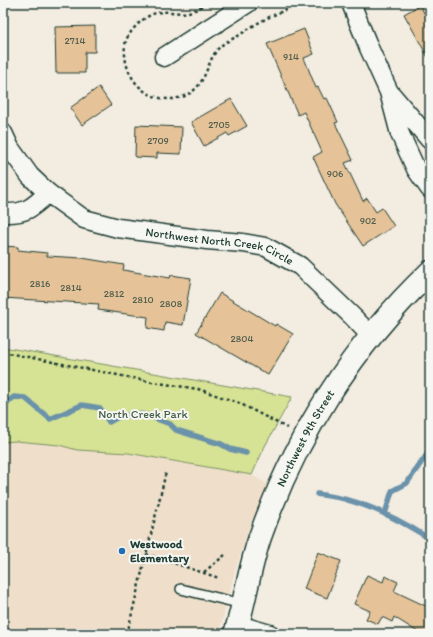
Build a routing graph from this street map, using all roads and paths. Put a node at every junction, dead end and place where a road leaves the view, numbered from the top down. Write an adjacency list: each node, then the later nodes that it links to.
1 (248, 3): 3 (street)
2 (350, 3): 4 (street)
3 (164, 57)
4 (389, 92): 6 (street); 7 (street)
5 (3, 133): 8 (street, Northwest North Creek Circle)
6 (430, 140)
7 (430, 189)
8 (48, 193): 9 (street); 11 (street, Northwest North Creek Circle)
9 (3, 213)
10 (430, 272): 11 (street, Northwest 9th Street)
11 (371, 336): 13 (street, Northwest 9th Street)
12 (3, 352): 13 (path)
13 (303, 437): 20 (street, Northwest 9th Street)
14 (166, 472): 15 (path)
15 (146, 554): 17 (path); 22 (path)
16 (226, 555): 17 (path)
17 (203, 572): 18 (path)
18 (219, 578)
19 (181, 589): 20 (lane)
20 (242, 604): 21 (street, Northwest 9th Street)
21 (237, 630): 23 (street)
22 (127, 634)
23 (270, 634)

